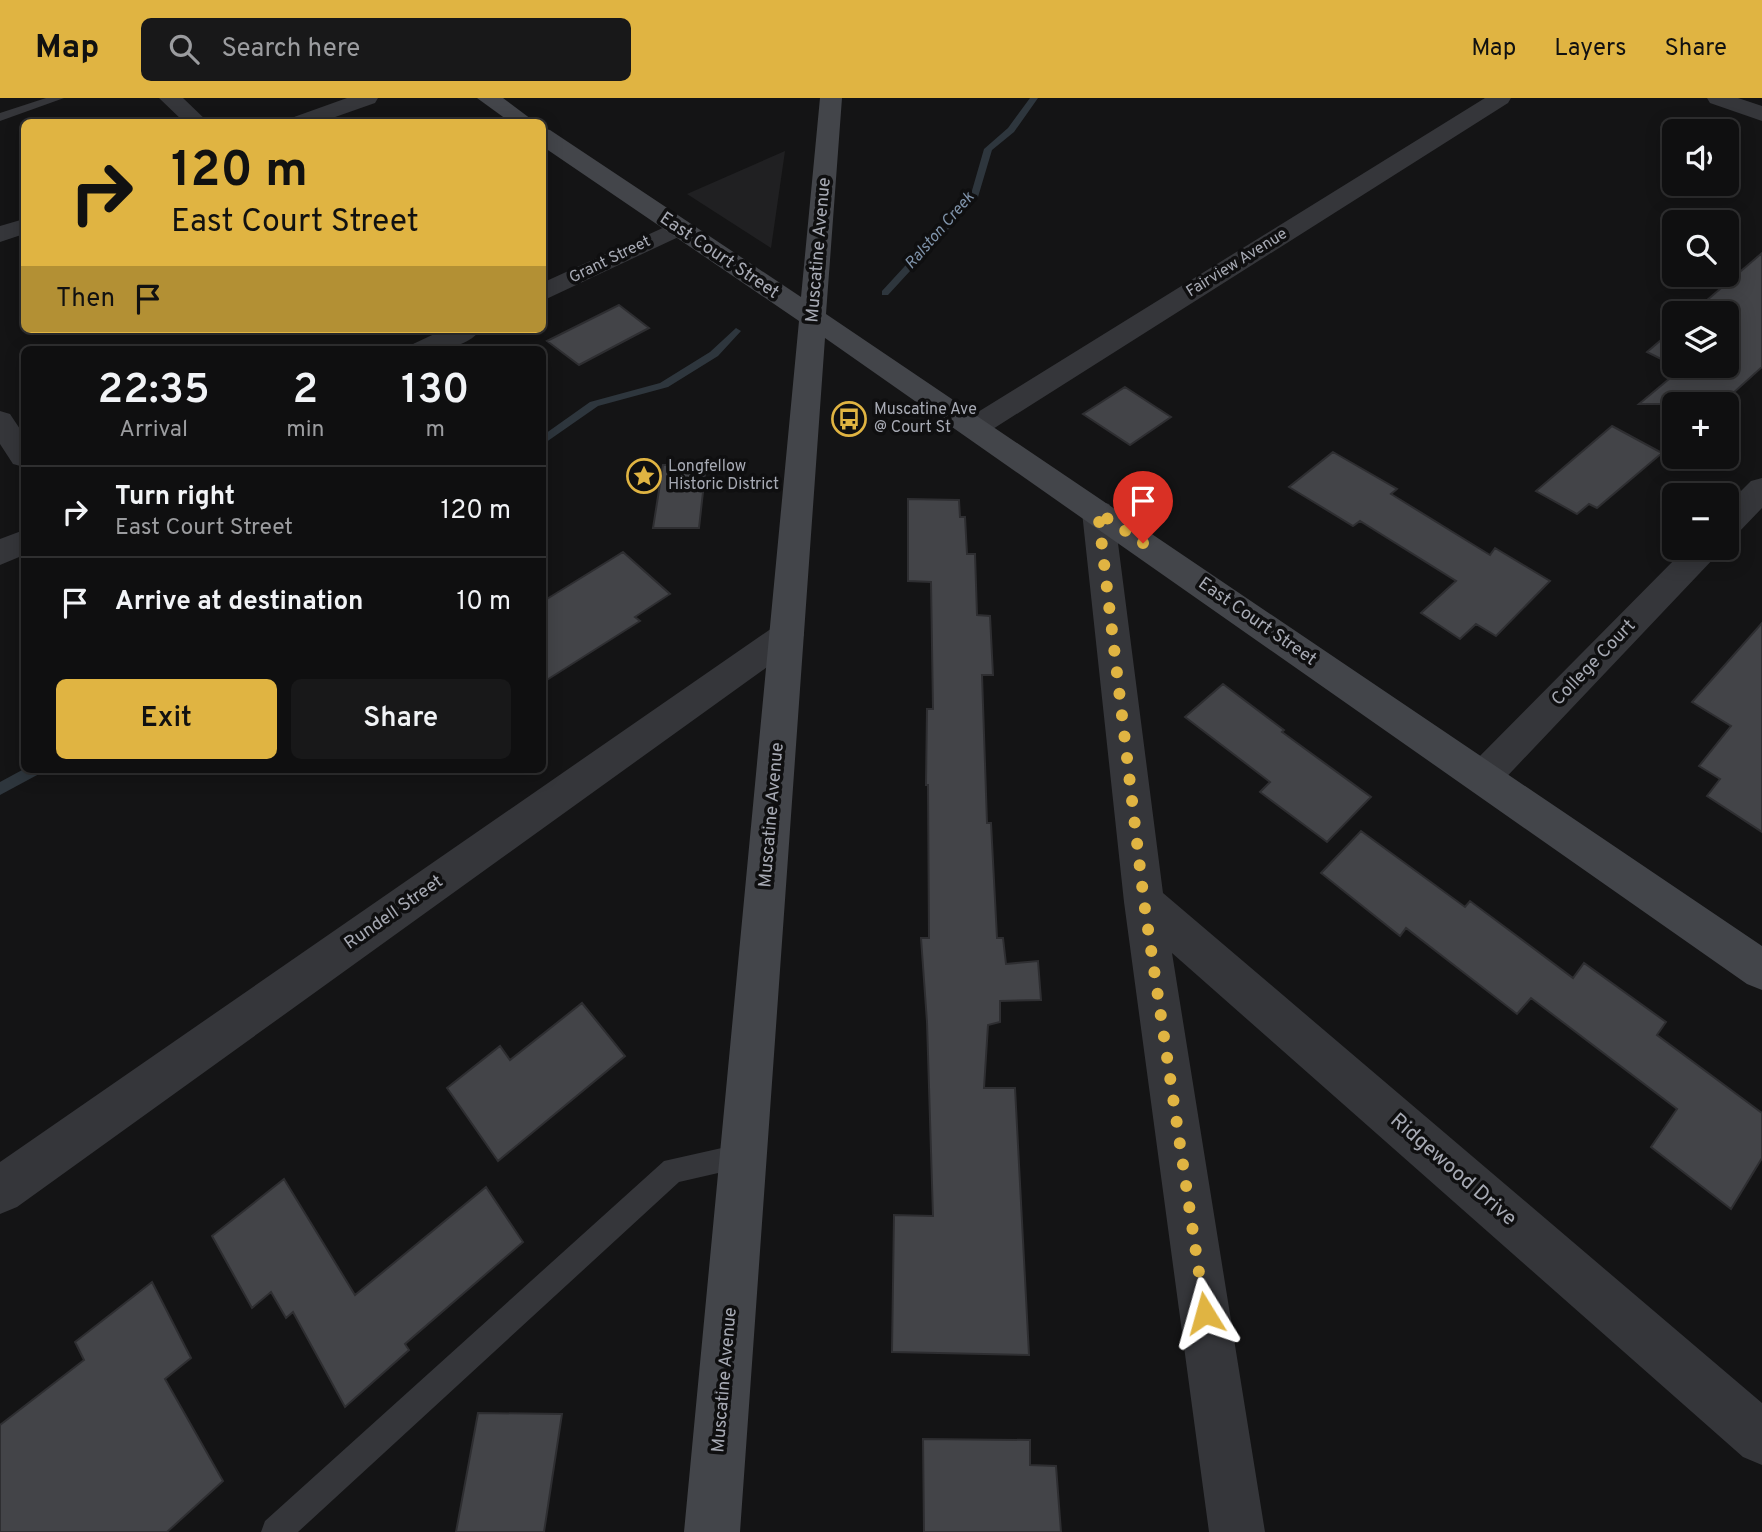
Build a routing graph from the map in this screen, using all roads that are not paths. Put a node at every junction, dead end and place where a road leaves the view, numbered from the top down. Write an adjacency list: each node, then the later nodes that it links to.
1 (58, 98): 9 (lane)
2 (170, 98): 10 (street)
3 (368, 98): 11 (street)
4 (488, 98): 12 (street)
5 (831, 98): 18 (street, Muscatine Avenue)
6 (1500, 98): 22 (street, Fairview Avenue)
7 (1718, 98): 8 (street)
8 (1762, 114)
9 (0, 117)
10 (194, 119)
11 (310, 119)
12 (520, 119)
13 (546, 138): 15 (street, East Court Street)
14 (21, 227): 16 (street)
15 (678, 228): 17 (street, Grant Street); 18 (street, East Court Street)
16 (0, 235)
17 (546, 291)
18 (814, 320): 22 (street, East Court Street); 30 (street, Muscatine Avenue)
19 (459, 333): 20 (street)
20 (431, 346)
21 (0, 421): 23 (street)
22 (975, 427): 25 (street, East Court Street)
23 (21, 452)
24 (1762, 489): 26 (street)
25 (1098, 512): 31 (street, East Court Street); 32 (street)
26 (1739, 513)
27 (21, 544): 28 (street)
28 (0, 554)
29 (1693, 560): 31 (street, College Court)
30 (788, 635): 34 (street, Muscatine Avenue); 35 (street, Rundell Street)
31 (1483, 777): 33 (street, East Court Street)
32 (1144, 902): 36 (street, Ridgewood Drive); 39 (street)
33 (1762, 970)
34 (744, 1156): 37 (lane); 38 (street, Muscatine Avenue)
35 (0, 1189)
36 (1762, 1438)
37 (276, 1532)
38 (712, 1532)
39 (1237, 1532)

